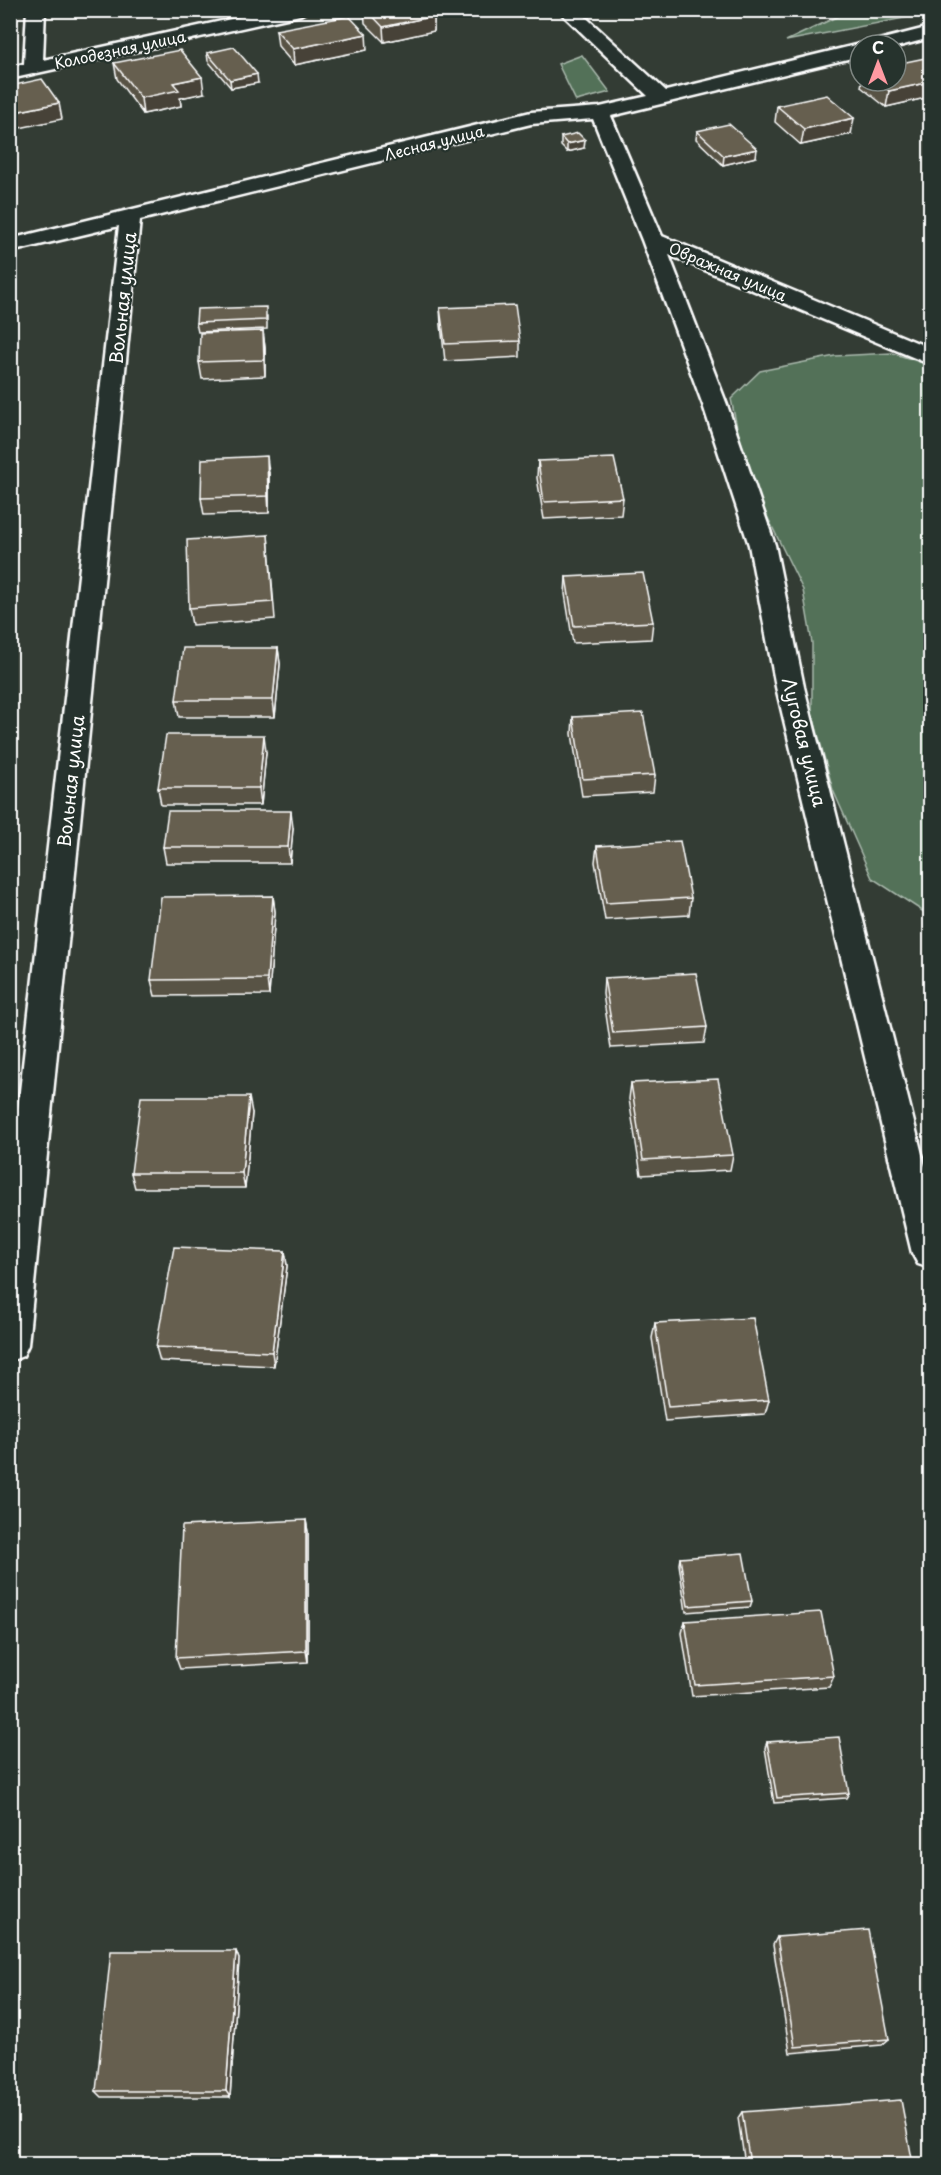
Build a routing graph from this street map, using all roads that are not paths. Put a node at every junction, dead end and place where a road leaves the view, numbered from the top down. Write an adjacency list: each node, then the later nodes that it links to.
1 (36, 10): 7 (street)
2 (300, 10): 7 (street, Колодезная улица)
3 (567, 10): 9 (street)
4 (930, 33): 5 (street)
5 (908, 38)
6 (848, 53): 9 (street, Лесная улица)
7 (33, 68): 8 (street, Колодезная улица)
8 (10, 73)
9 (662, 98): 10 (street, Лесная улица)
10 (600, 113): 11 (street, Лесная улица); 12 (street, Овражная улица)
11 (130, 218): 13 (street, Лесная улица); 16 (street, Вольная улица)
12 (652, 240): 14 (street, Овражная улица); 15 (street, Луговая улица)
13 (10, 246)
14 (930, 356)
15 (930, 1253)
16 (10, 1345)

